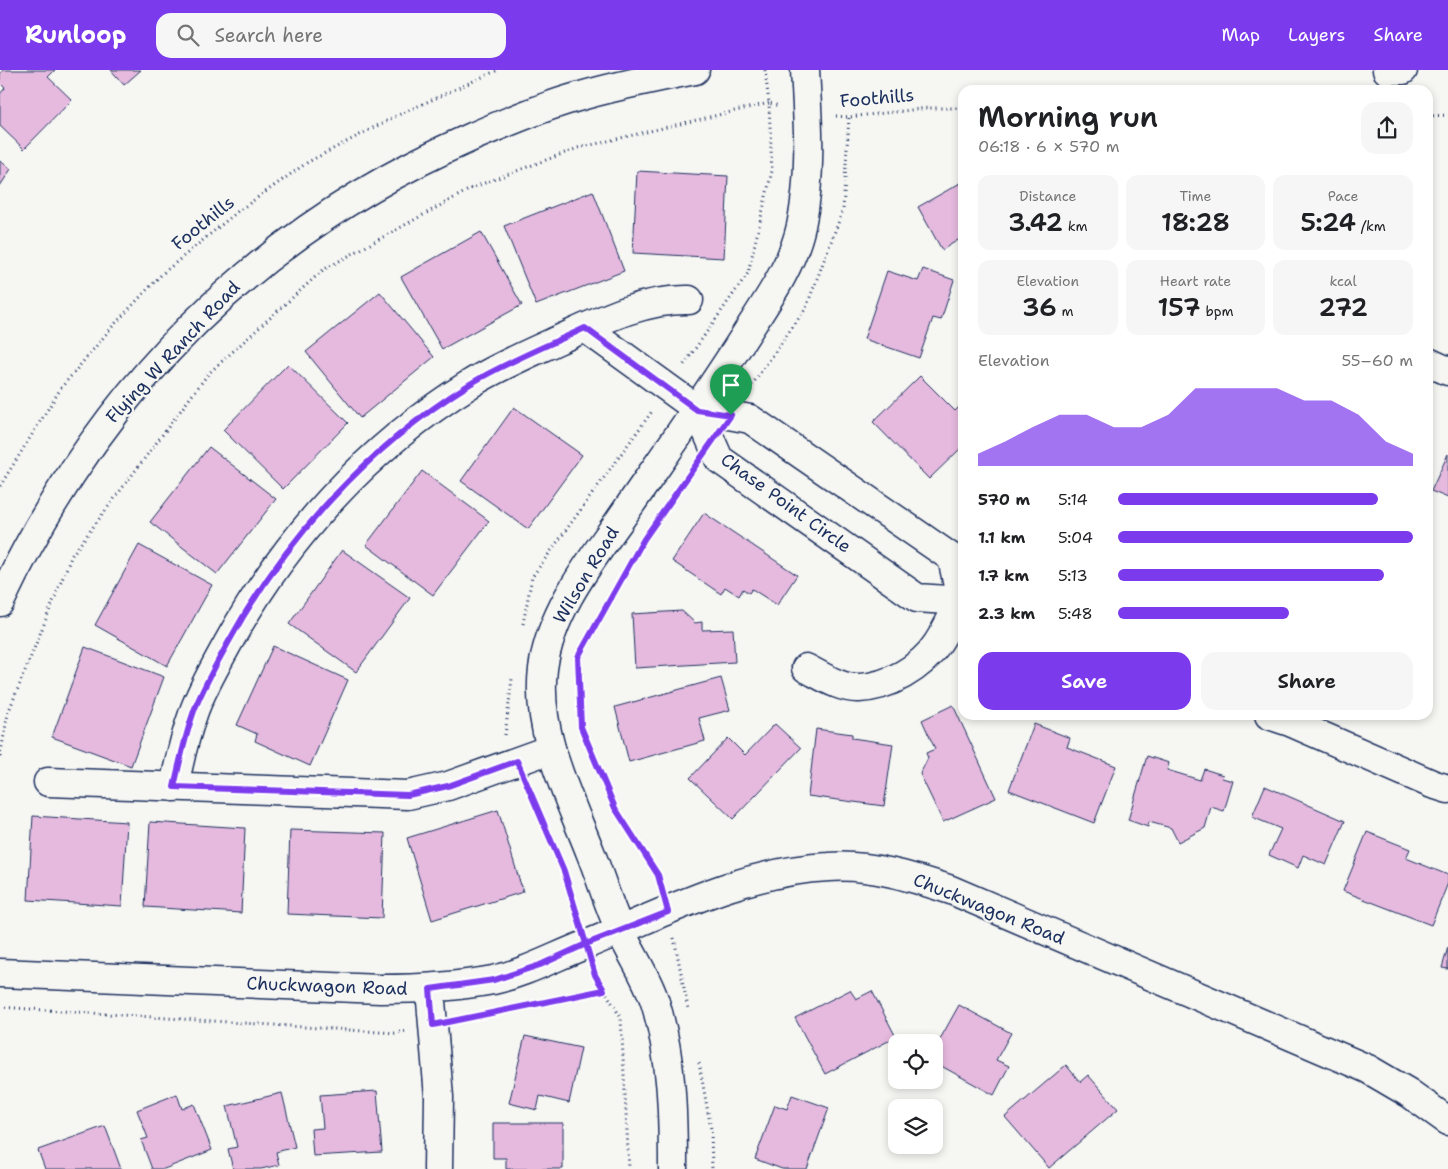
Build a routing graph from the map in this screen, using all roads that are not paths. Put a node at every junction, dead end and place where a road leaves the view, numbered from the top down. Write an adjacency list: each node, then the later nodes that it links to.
1 (695, 70): 12 (street, Flying W Ranch Road)
2 (805, 70): 9 (street, Wilson Road)
3 (1386, 70): 4 (street)
4 (1403, 70)
5 (690, 300): 6 (street)
6 (585, 328): 9 (street); 18 (street)
7 (1433, 364): 8 (street)
8 (1448, 371)
9 (697, 410): 10 (street); 11 (street, Chase Point Circle); 16 (street, Wilson Road)
10 (958, 584)
11 (958, 601)
12 (0, 602)
13 (958, 608): 14 (street)
14 (806, 668)
15 (1284, 720): 19 (street)
16 (551, 749): 18 (street); 20 (street, Wilson Road)
17 (48, 782): 18 (street)
18 (174, 787)
19 (1448, 789)
20 (620, 932): 22 (street, Chuckwagon Road); 23 (street, Chuckwagon Road); 25 (street, Wilson Road)
21 (0, 974): 22 (street, Chuckwagon Road)
22 (430, 989): 24 (street)
23 (1448, 1121)
24 (438, 1169)
25 (673, 1169)

